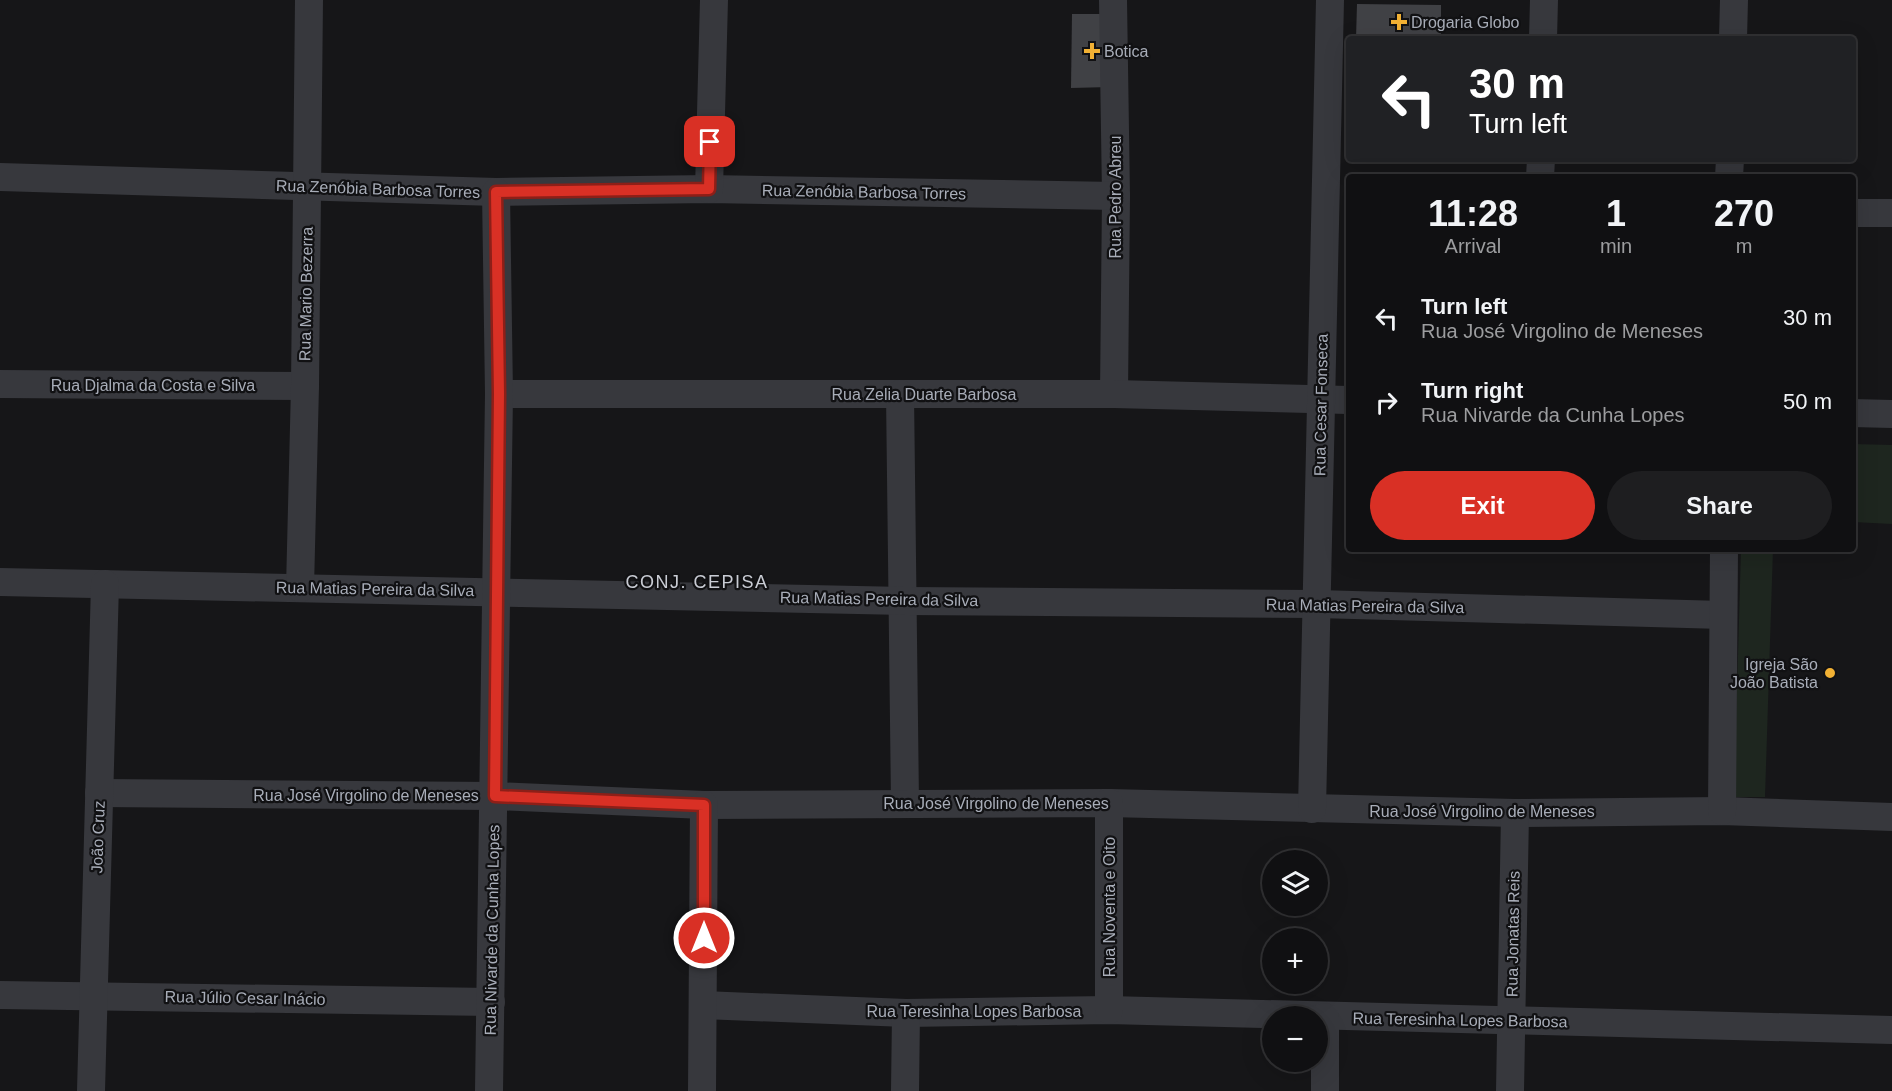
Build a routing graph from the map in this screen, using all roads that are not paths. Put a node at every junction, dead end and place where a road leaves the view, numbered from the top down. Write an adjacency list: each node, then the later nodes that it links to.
1 (309, 0): 10 (street, Rua Mario Bezerra)
2 (714, 0): 11 (street)
3 (1113, 0): 13 (street, Rua Pedro Abreu)
4 (1330, 0): 21 (street, Rua Cesar Fonseca)
5 (1544, 0): 7 (street)
6 (1734, 0): 8 (street)
7 (1543, 36)
8 (1733, 36)
9 (0, 177): 10 (street, Rua Zenóbia Barbosa Torres)
10 (308, 187): 12 (street, Rua Zenóbia Barbosa Torres); 17 (street, Rua Mario Bezerra)
11 (709, 189): 12 (street, Rua Zenóbia Barbosa Torres); 13 (street, Rua Zenóbia Barbosa Torres)
12 (496, 192): 18 (street, Rua Nivarde da Cunha Lopes)
13 (1116, 196): 20 (street, Rua Pedro Abreu)
14 (1856, 213): 15 (street)
15 (1892, 213)
16 (0, 384): 17 (street, Rua Djalma da Costa e Silva)
17 (305, 386): 28 (street, Rua Mario Bezerra)
18 (499, 394): 19 (street, Rua Zelia Duarte Barbosa); 29 (street, Rua Nivarde da Cunha Lopes)
19 (900, 394): 20 (street, Rua Zelia Duarte Barbosa); 30 (street)
20 (1114, 394): 21 (street, Rua Zelia Duarte Barbosa)
21 (1320, 399): 22 (street, Rua Zelia Duarte Barbosa); 31 (street, Rua Cesar Fonseca)
22 (1346, 400)
23 (1856, 413): 24 (street)
24 (1892, 414)
25 (1724, 552): 32 (street)
26 (0, 582): 27 (street, Rua Matias Pereira da Silva)
27 (105, 584): 28 (street, Rua Matias Pereira da Silva); 33 (street, João Cruz)
28 (300, 588): 29 (street, Rua Matias Pereira da Silva)
29 (496, 592): 30 (street, Rua Matias Pereira da Silva); 34 (street, Rua Nivarde da Cunha Lopes)
30 (905, 601): 31 (street, Rua Matias Pereira da Silva); 35 (street)
31 (1317, 604): 32 (street, Rua Matias Pereira da Silva); 38 (street, Rua Cesar Fonseca)
32 (1723, 615): 39 (street)
33 (99, 793): 34 (street, Rua José Virgolino de Meneses); 43 (street, João Cruz)
34 (495, 796): 37 (street, Rua José Virgolino de Meneses); 44 (street, Rua Nivarde da Cunha Lopes)
35 (905, 803): 36 (street, Rua José Virgolino de Meneses); 37 (street, Rua José Virgolino de Meneses)
36 (1109, 803): 38 (street, Rua José Virgolino de Meneses); 46 (street, Rua Noventa e Oito)
37 (704, 805): 45 (street)
38 (1312, 809): 40 (street, Rua José Virgolino de Meneses)
39 (1722, 811): 40 (street, Rua José Virgolino de Meneses); 41 (street, Rua José Virgolino de Meneses)
40 (1515, 813): 50 (street, Rua Jonatas Reis)
41 (1892, 817)
42 (0, 995): 43 (street, Rua Júlio Cesar Inácio)
43 (94, 996): 44 (street, Rua Júlio Cesar Inácio); 53 (street, João Cruz)
44 (491, 1002): 54 (street, Rua Nivarde da Cunha Lopes)
45 (704, 1005): 47 (street, Rua Teresinha Lopes Barbosa); 55 (street)
46 (1109, 1010): 47 (street, Rua Teresinha Lopes Barbosa); 48 (street, Rua Teresinha Lopes Barbosa)
47 (906, 1012): 56 (street)
48 (1262, 1015)
49 (1328, 1017): 50 (street, Rua Teresinha Lopes Barbosa)
50 (1512, 1021): 51 (street, Rua Teresinha Lopes Barbosa); 58 (street, Rua Jonatas Reis)
51 (1892, 1030)
52 (1325, 1072): 57 (street)
53 (91, 1091)
54 (489, 1091)
55 (702, 1091)
56 (905, 1091)
57 (1325, 1091)
58 (1510, 1091)

